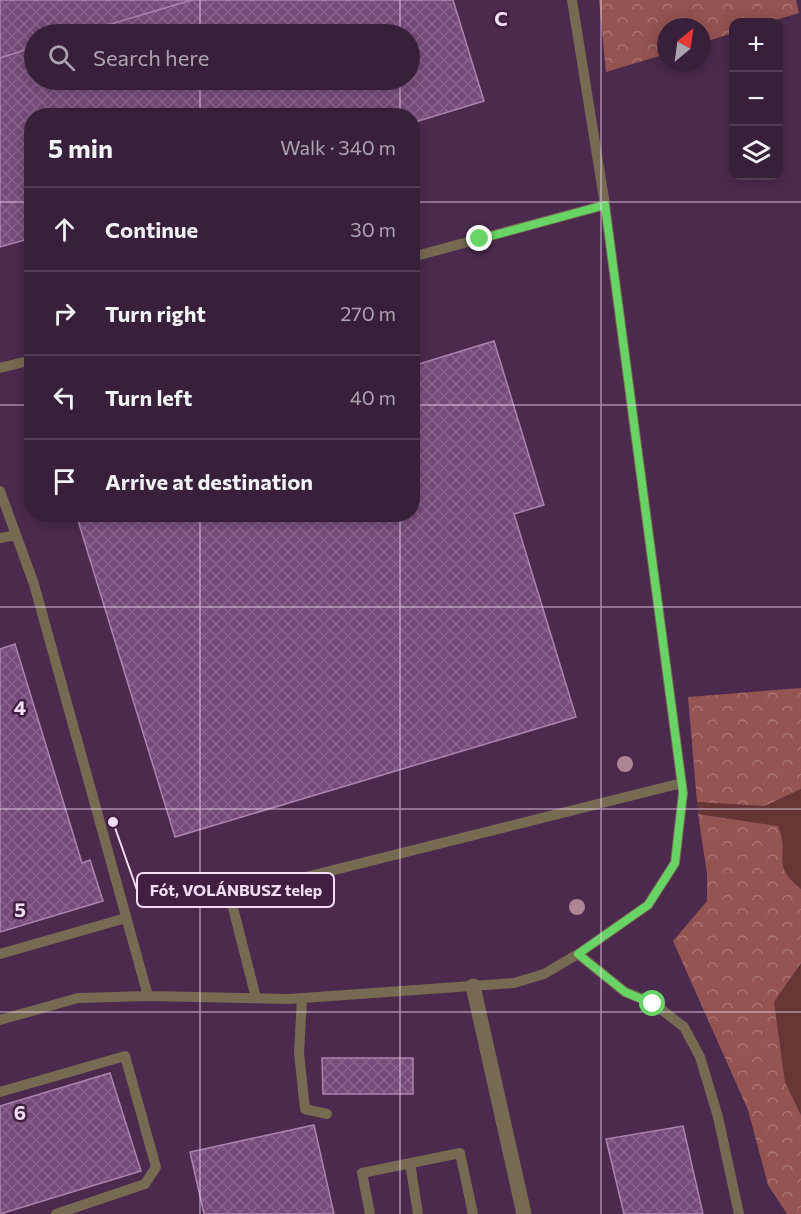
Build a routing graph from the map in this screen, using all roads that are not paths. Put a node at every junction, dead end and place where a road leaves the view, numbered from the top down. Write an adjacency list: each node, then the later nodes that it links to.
1 (572, 0): 2 (lane)
2 (605, 205): 3 (lane); 9 (lane)
3 (420, 255)
4 (24, 362): 5 (lane)
5 (0, 368)
6 (0, 491): 7 (lane)
7 (16, 535): 8 (lane); 10 (lane)
8 (0, 538)
9 (682, 783): 12 (lane); 15 (lane)
10 (126, 918): 11 (lane); 14 (lane)
11 (0, 954)
12 (578, 954): 13 (lane); 26 (lane)
13 (473, 986): 16 (lane); 25 (street)
14 (148, 996): 15 (lane); 17 (lane)
15 (256, 998): 16 (lane)
16 (302, 998): 19 (lane)
17 (0, 1020)
18 (0, 1092): 21 (lane)
19 (327, 1114)
20 (410, 1164): 22 (lane); 23 (lane); 24 (lane)
21 (56, 1214)
22 (370, 1214)
23 (418, 1214)
24 (473, 1214)
25 (524, 1214)
26 (739, 1214)

